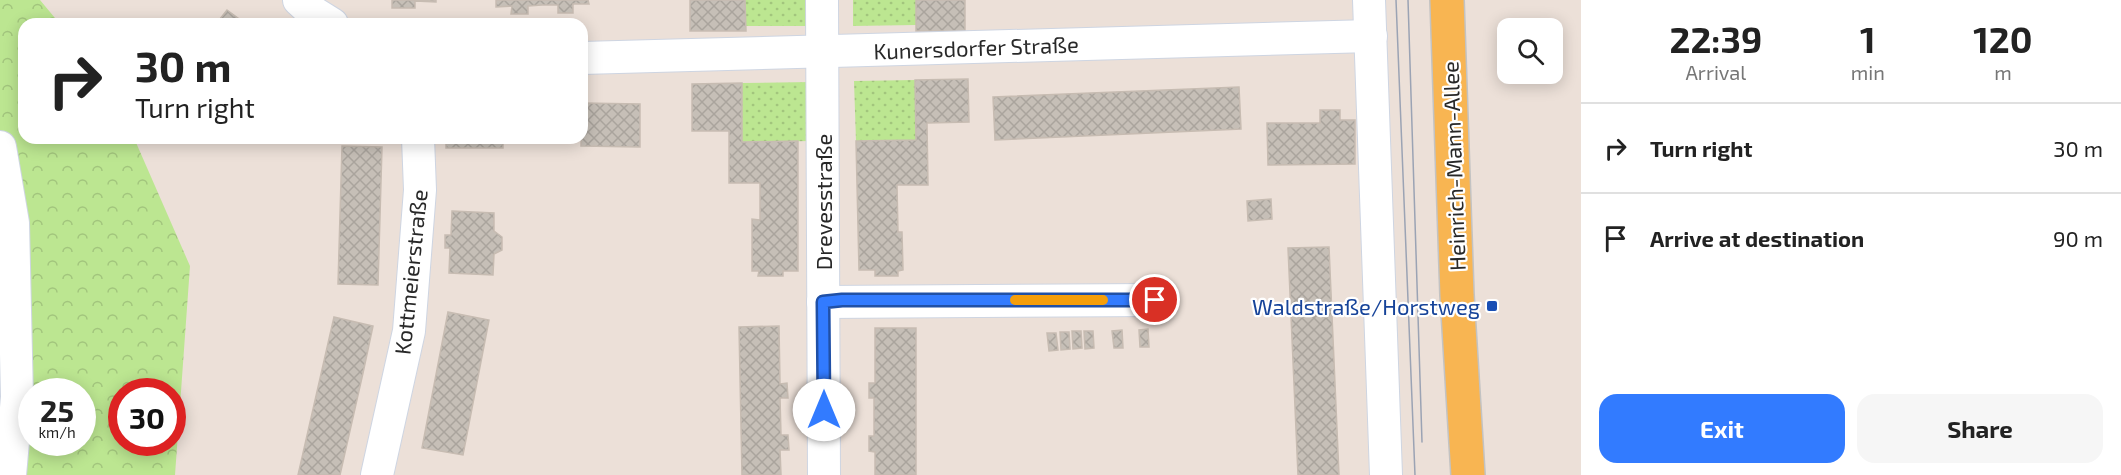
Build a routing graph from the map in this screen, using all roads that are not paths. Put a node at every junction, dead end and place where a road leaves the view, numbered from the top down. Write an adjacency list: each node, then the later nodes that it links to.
1 (299, 0): 5 (street)
2 (822, 0): 7 (street, Drevesstraße)
3 (1370, 0): 6 (street)
4 (1447, 0): 17 (main road, Heinrich-Mann-Allee)
5 (323, 18)
6 (1371, 36): 7 (street, Kunersdorfer Straße); 16 (street)
7 (822, 51): 8 (street, Kunersdorfer Straße); 12 (street, Drevesstraße)
8 (588, 58)
9 (418, 144): 14 (street, Kottmeierstraße)
10 (0, 147): 13 (street)
11 (1155, 300): 12 (street)
12 (823, 302): 15 (street, Drevesstraße)
13 (10, 475)
14 (377, 475)
15 (824, 475)
16 (1386, 475)
17 (1468, 475)

